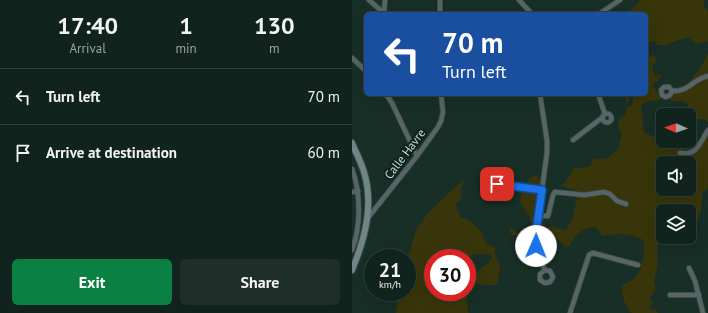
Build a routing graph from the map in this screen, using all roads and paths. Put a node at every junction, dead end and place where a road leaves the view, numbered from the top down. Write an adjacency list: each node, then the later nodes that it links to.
1 (369, 0): 6 (street)
2 (385, 0): 7 (street)
3 (440, 0): 8 (street)
4 (519, 0): 9 (street)
5 (620, 0): 10 (street)
6 (382, 12)
7 (384, 12)
8 (440, 12)
9 (530, 12)
10 (602, 12)
11 (352, 58): 12 (street)
12 (364, 69)
13 (708, 76): 14 (street)
14 (672, 91)
15 (387, 96): 23 (street)
16 (441, 96): 23 (street, Calle Havre)
17 (540, 96): 25 (street)
18 (599, 96): 20 (street)
19 (708, 130): 22 (street)
20 (573, 140)
21 (352, 144): 31 (main road)
22 (680, 153)
23 (417, 156): 31 (street, Calle Havre)
24 (352, 168): 26 (street)
25 (542, 190): 28 (street); 30 (street)
26 (358, 191): 27 (street); 32 (street)
27 (352, 192)
28 (485, 195)
29 (626, 204): 30 (street)
30 (538, 216): 36 (street)
31 (367, 220): 35 (main road)
32 (352, 250)
33 (638, 265): 39 (street)
34 (689, 268): 38 (street)
35 (352, 270)
36 (545, 270)
37 (670, 295): 38 (street)
38 (699, 295): 40 (street)
39 (570, 313)
40 (703, 313)

